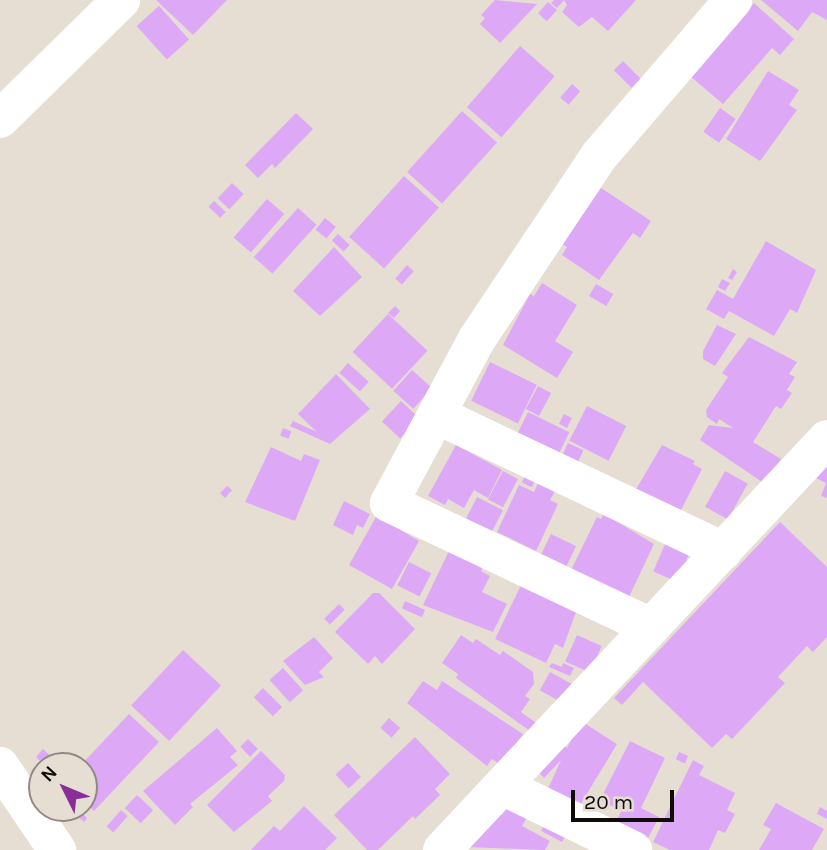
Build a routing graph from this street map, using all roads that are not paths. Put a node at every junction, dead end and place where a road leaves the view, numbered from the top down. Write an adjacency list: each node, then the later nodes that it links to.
1 (121, 0): 3 (street)
2 (733, 0): 4 (street)
3 (0, 119)
4 (437, 415): 6 (street); 7 (street)
5 (827, 439): 6 (street)
6 (723, 551): 7 (street)
7 (651, 627): 9 (street)
8 (0, 766): 10 (street)
9 (502, 786): 11 (street); 12 (street)
10 (57, 850)
11 (442, 850)
12 (634, 850)

